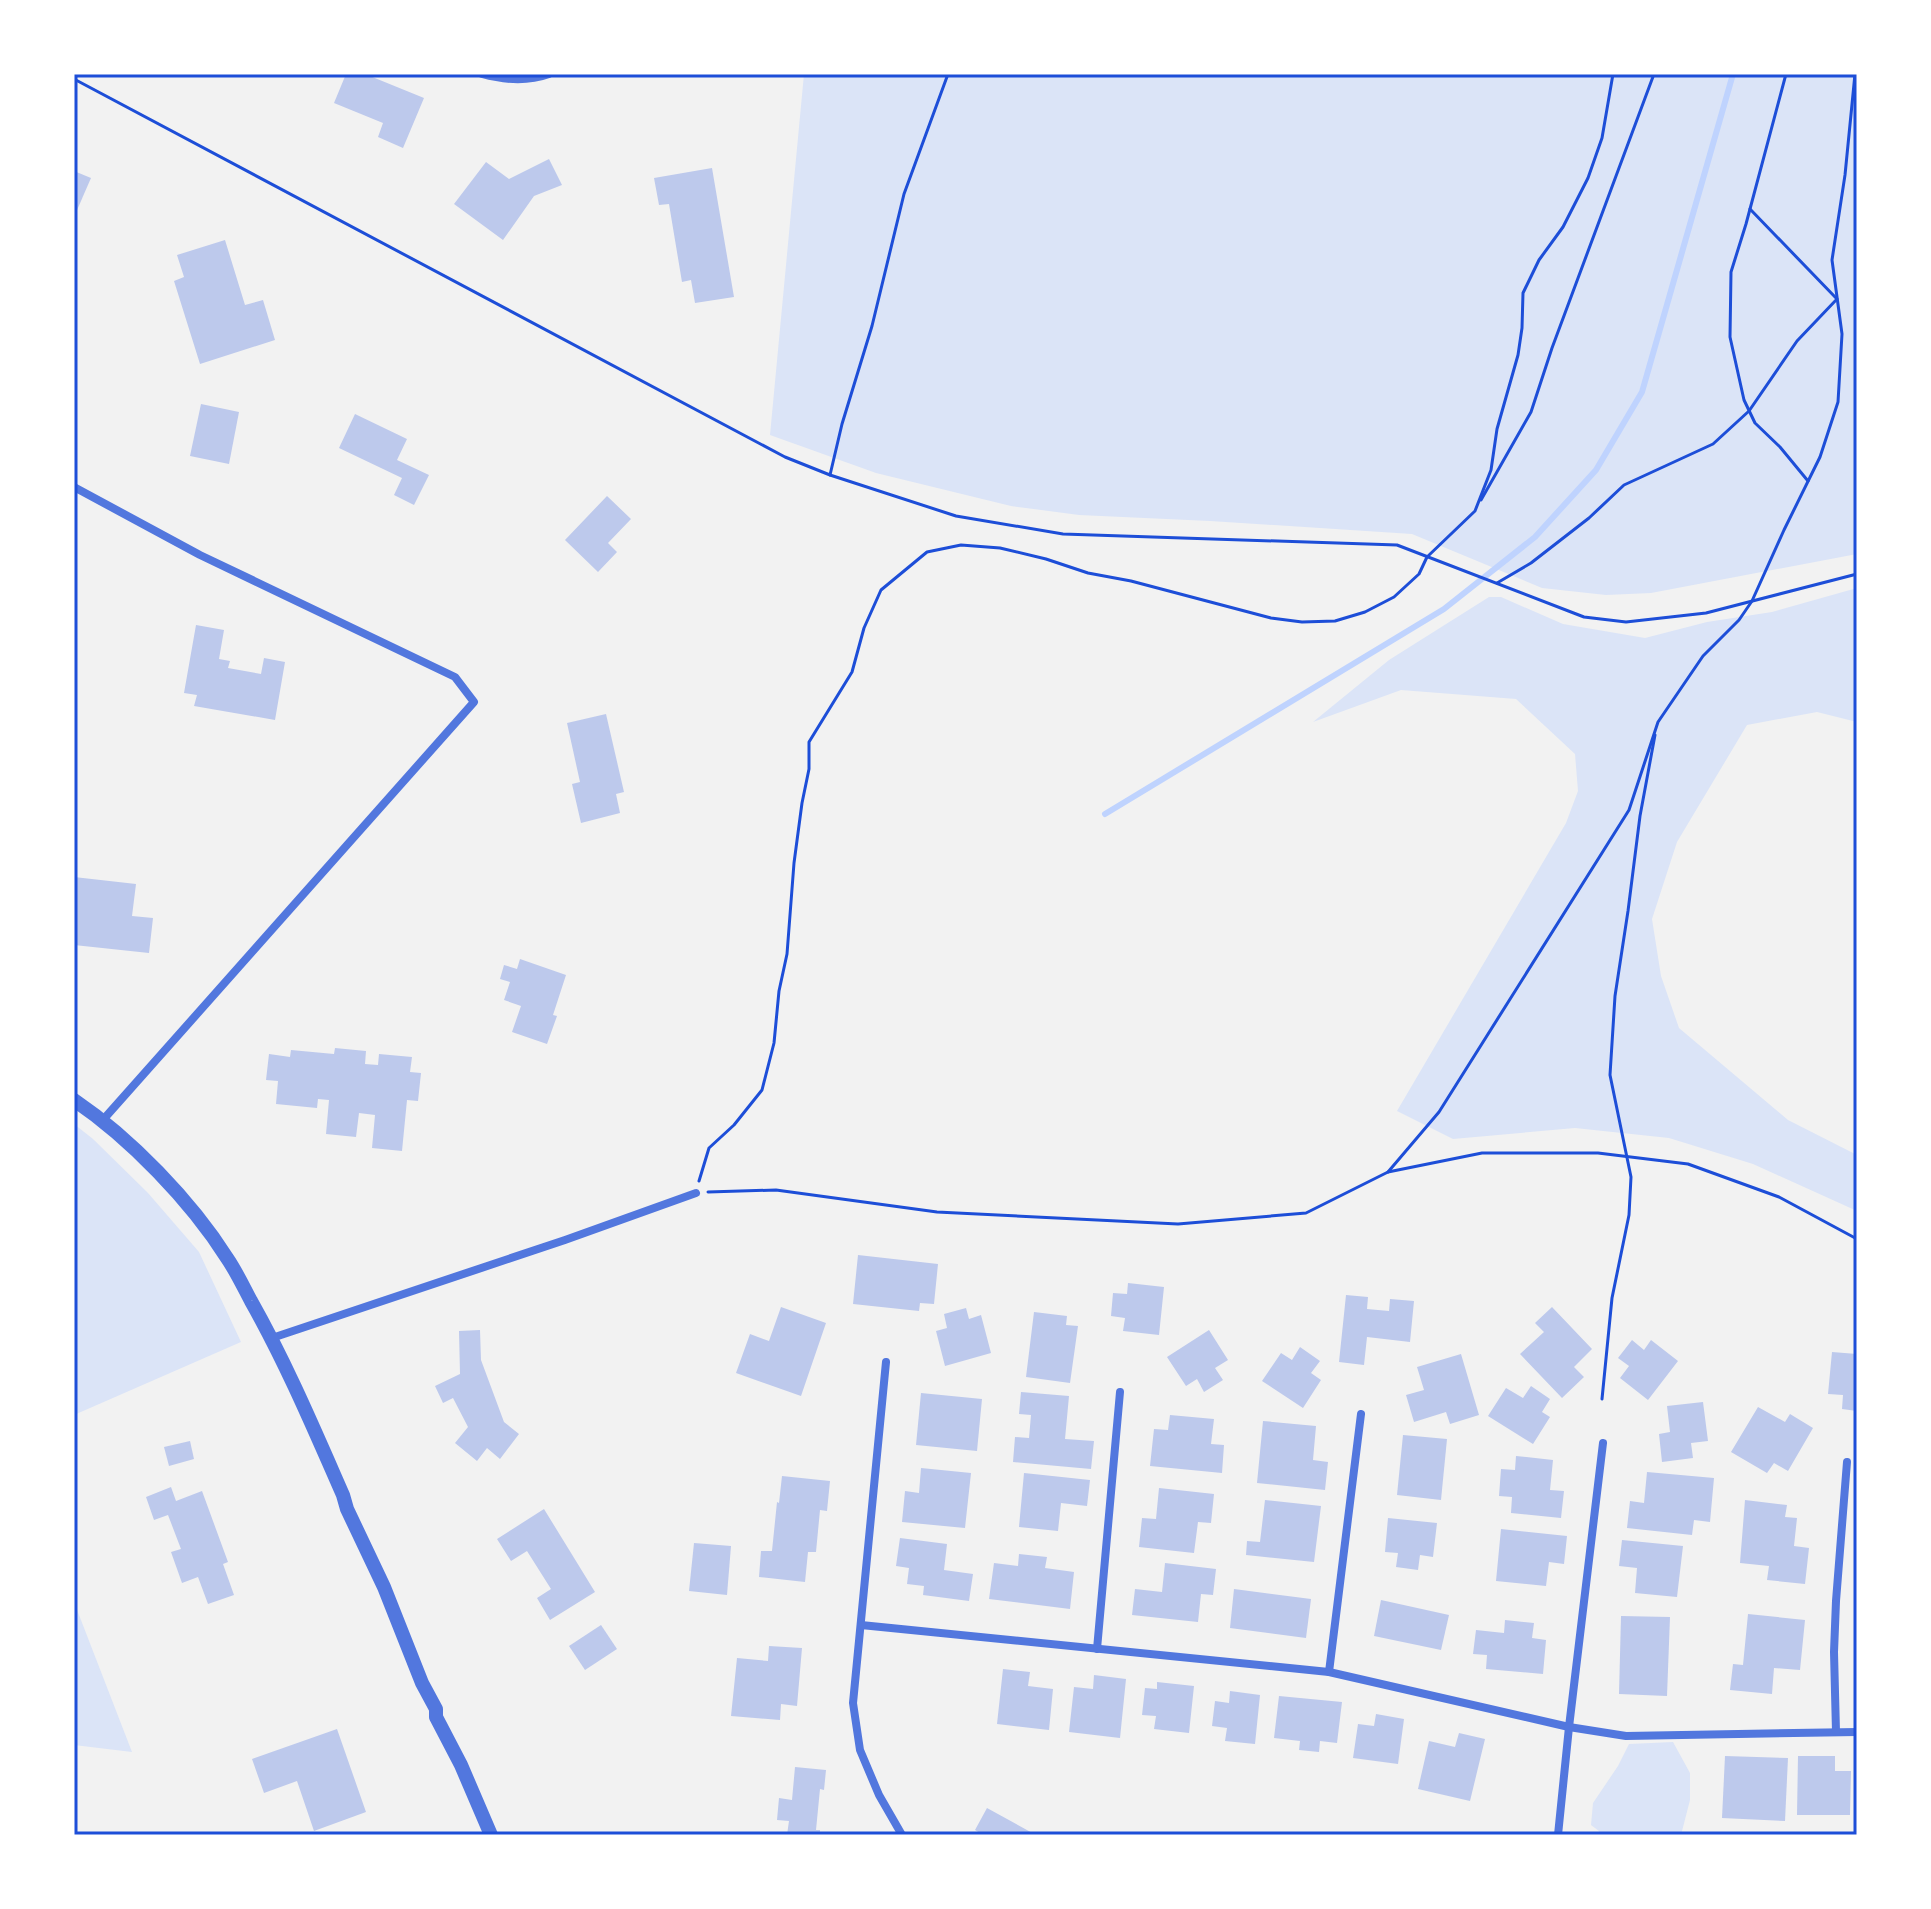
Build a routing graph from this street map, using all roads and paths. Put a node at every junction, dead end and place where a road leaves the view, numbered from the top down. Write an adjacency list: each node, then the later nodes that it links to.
1 (482, 74): 2 (street)
2 (549, 74)
3 (948, 74): 12 (path)
4 (1613, 74): 15 (path)
5 (1654, 74): 15 (path)
6 (1786, 74): 9 (path)
7 (1855, 74): 10 (path)
8 (74, 79): 12 (path)
9 (1750, 209): 10 (path); 11 (path)
10 (1837, 299): 11 (path); 13 (path)
11 (1749, 411): 13 (path); 18 (path)
12 (830, 475): 16 (path)
13 (1808, 481): 19 (path)
14 (74, 487): 22 (street)
15 (1475, 511): 16 (path)
16 (1427, 557): 18 (path); 25 (path)
17 (1857, 574): 19 (path)
18 (1495, 584): 19 (path)
19 (1752, 601): 20 (path)
20 (1658, 722): 23 (path); 24 (path)
21 (74, 1100): 22 (street)
22 (101, 1122): 27 (street)
23 (1628, 1157): 24 (path); 26 (path); 30 (path)
24 (1388, 1172): 25 (path)
25 (696, 1193): 27 (street)
26 (1857, 1239)
27 (272, 1338): 40 (street)
28 (886, 1362): 34 (street)
29 (1120, 1392): 35 (street)
30 (1602, 1399)
31 (1361, 1414): 36 (street)
32 (1603, 1443): 37 (street)
33 (1847, 1462): 38 (street)
34 (861, 1625): 35 (street); 41 (street)
35 (1097, 1649): 36 (street)
36 (1329, 1672): 37 (street)
37 (1569, 1727): 38 (street); 42 (street)
38 (1836, 1732): 39 (street)
39 (1857, 1732)
40 (491, 1835)
41 (902, 1835)
42 (1558, 1835)

